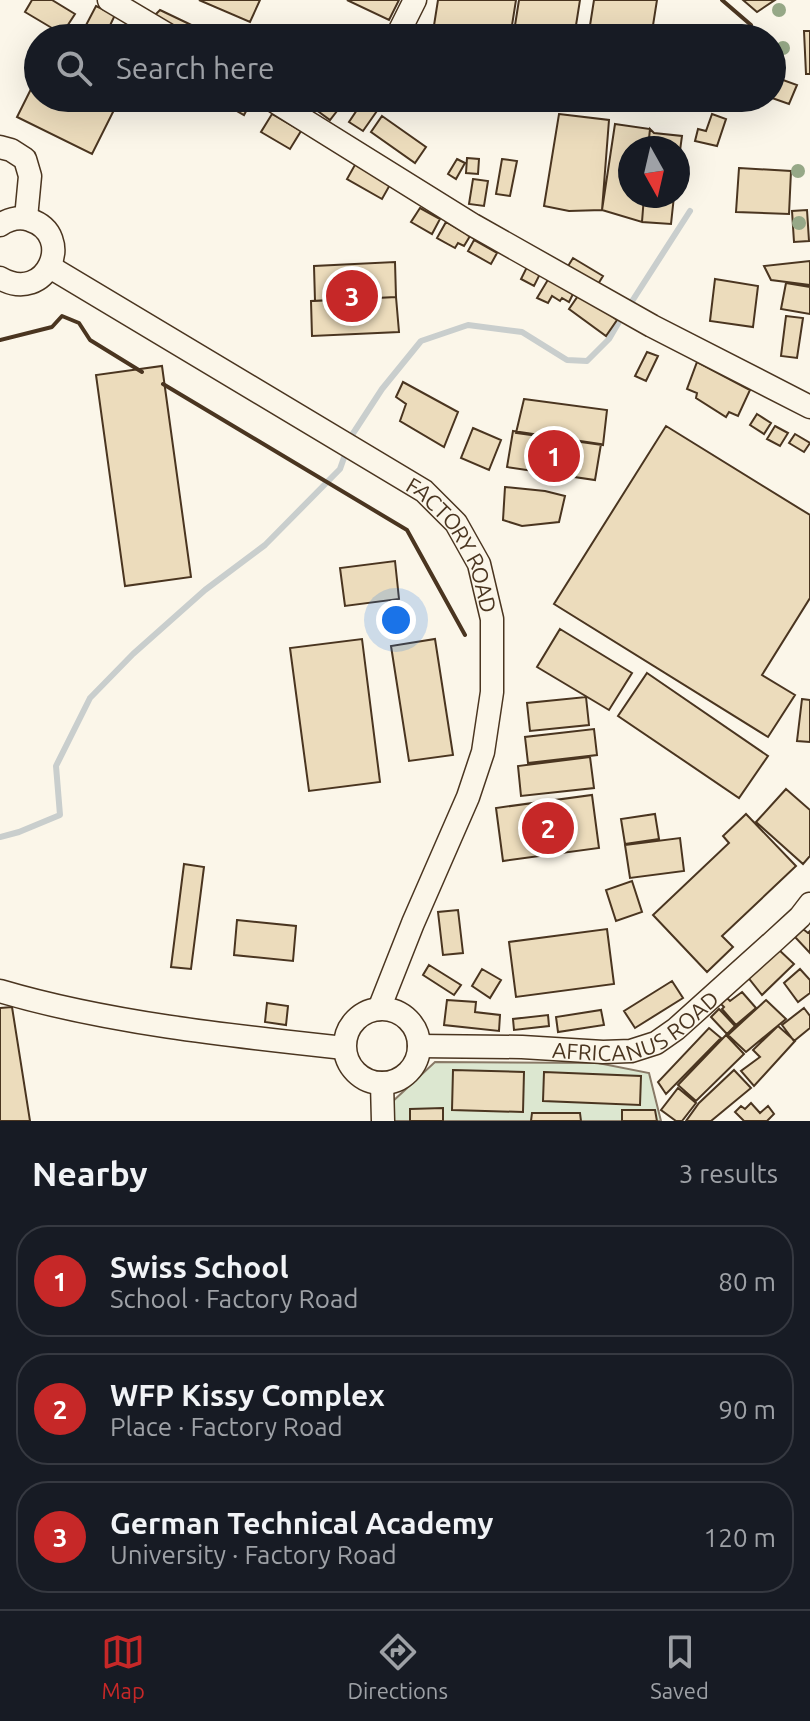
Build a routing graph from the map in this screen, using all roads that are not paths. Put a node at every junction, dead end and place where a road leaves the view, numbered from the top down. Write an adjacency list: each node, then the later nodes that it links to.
1 (109, 0): 3 (street)
2 (415, 0): 4 (street)
3 (149, 24)
4 (403, 24)
5 (292, 112): 11 (street)
6 (0, 147): 7 (street)
7 (26, 218): 8 (street); 9 (street)
8 (0, 225)
9 (50, 267): 10 (street); 14 (street, FACTORY ROAD)
10 (0, 278)
11 (810, 407)
12 (810, 904): 15 (street, AFRICANUS ROAD)
13 (0, 991): 16 (street)
14 (379, 1009): 15 (street); 16 (street)
15 (419, 1046): 17 (street)
16 (344, 1048): 17 (street)
17 (382, 1083): 18 (street)
18 (383, 1121)

